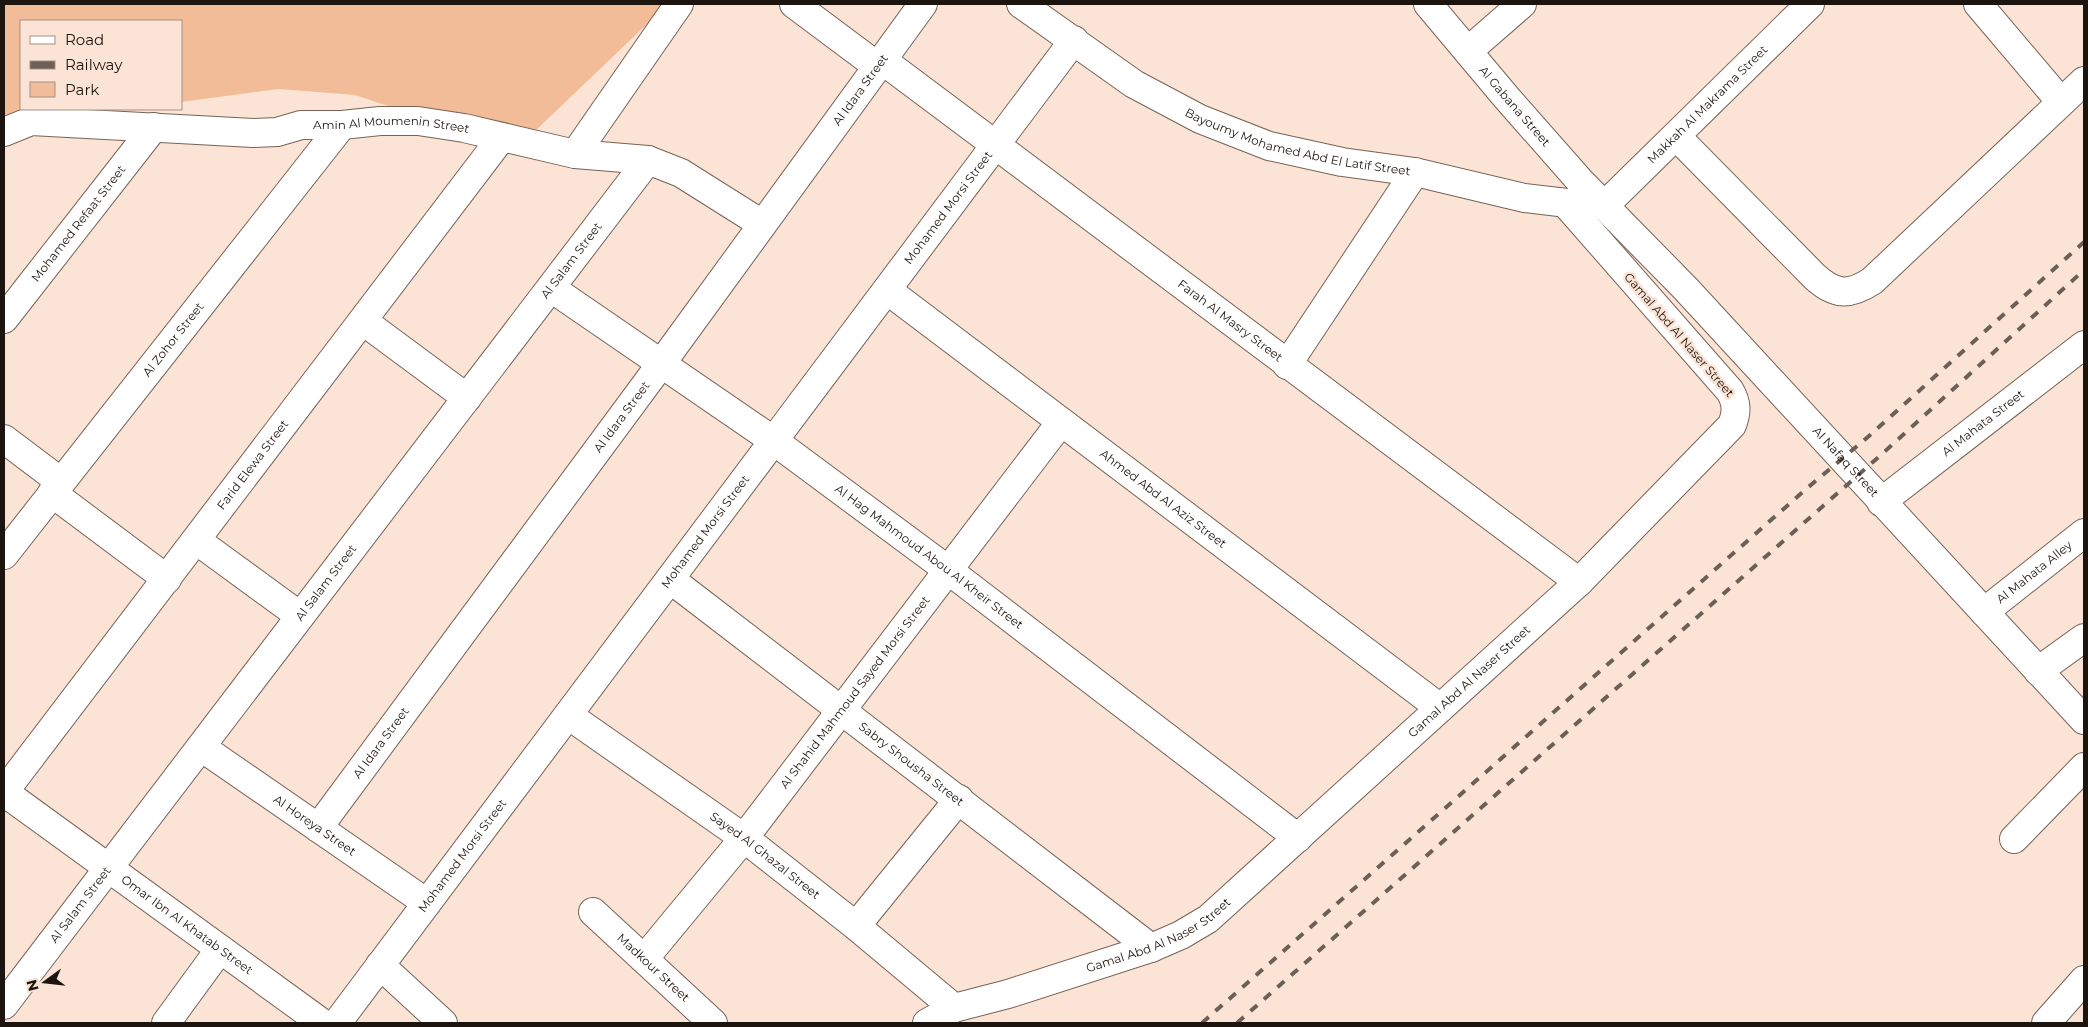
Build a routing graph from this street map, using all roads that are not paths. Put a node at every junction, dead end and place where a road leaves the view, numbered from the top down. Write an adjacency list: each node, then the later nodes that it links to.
1 (679, 4): 20 (street)
2 (794, 4): 11 (street, Farah Al Masry Street)
3 (923, 4): 11 (street, Al Idara Street)
4 (1021, 4): 9 (street, Bayoumy Mohamed Abd El Latif Street)
5 (1428, 4): 10 (street, Al Gabana Street)
6 (1522, 4): 10 (street)
7 (1810, 4): 17 (street, Makkah Al Makrama Street)
8 (1978, 4): 13 (street)
9 (1074, 40): 19 (street, Mohamed Morsi Street); 22 (street, Bayoumy Mohamed Abd El Latif Street)
10 (1468, 51): 24 (street, Al Gabana Street)
11 (879, 63): 19 (street, Farah Al Masry Street); 25 (street, Al Idara Street)
12 (2084, 80): 13 (street)
13 (2061, 102): 17 (street)
14 (342, 124): 15 (street, Amin Al Moumenin Street); 18 (street, Amin Al Moumenin Street); 37 (street, Al Zohor Street)
15 (154, 127): 16 (street, Amin Al Moumenin Street); 28 (street, Mohamed Refaat Street)
16 (4, 132)
17 (1676, 136): 24 (street, Makkah Al Makrama Street)
18 (502, 137): 20 (street, Amin Al Moumenin Street); 29 (street, Farid Elewa Street)
19 (995, 145): 27 (street, Mohamed Morsi Street); 32 (street, Farah Al Masry Street)
20 (575, 154): 21 (street, Amin Al Moumenin Street)
21 (648, 160): 25 (street, Amin Al Moumenin Street); 26 (street, Al Salam Street)
22 (1415, 172): 23 (street, Bayoumy Mohamed Abd El Latif Street); 32 (street)
23 (1566, 204): 24 (street, Bayoumy Mohamed Abd El Latif Street); 45 (street, Gamal Abd Al Naser Street)
24 (1604, 206): 38 (street, Al Nafaq Street)
25 (762, 224): 31 (street, Al Idara Street)
26 (551, 288): 31 (street, Al Hag Mahmoud Abou Al Kheir Street); 33 (street, Al Salam Street)
27 (887, 290): 34 (street, Ahmed Abd Al Aziz Street); 36 (street, Mohamed Morsi Street)
28 (4, 319)
29 (363, 321): 33 (street); 40 (street, Farid Elewa Street)
30 (2084, 345): 38 (street, Al Mahata Street)
31 (661, 364): 36 (street, Al Hag Mahmoud Abou Al Kheir Street); 58 (street, Al Idara Street)
32 (1287, 365): 45 (street, Farah Al Masry Street)
33 (467, 398): 47 (street, Al Salam Street)
34 (1062, 422): 42 (street, Al Shahid Mahmoud Sayed Morsi Street); 50 (street, Ahmed Abd Al Aziz Street)
35 (4, 439): 37 (street)
36 (774, 441): 42 (street, Al Hag Mahmoud Abou Al Kheir Street); 44 (street, Mohamed Morsi Street)
37 (57, 488): 41 (street, Al Zohor Street); 43 (street)
38 (1881, 502): 46 (street, Al Nafaq Street)
39 (2084, 533): 46 (street, Al Mahata Alley)
40 (196, 540): 43 (street, Farid Elewa Street); 47 (street)
41 (4, 554)
42 (948, 570): 51 (street, Al Shahid Mahmoud Sayed Morsi Street); 60 (street, Al Hag Mahmoud Abou Al Kheir Street)
43 (167, 579): 56 (street, Farid Elewa Street)
44 (670, 579): 51 (street, Sabry Shousha Street); 52 (street, Mohamed Morsi Street)
45 (1579, 582): 50 (street, Gamal Abd Al Naser Street)
46 (1984, 612): 49 (street, Al Nafaq Street)
47 (300, 616): 54 (street, Al Salam Street)
48 (2084, 638): 49 (street)
49 (2038, 671): 53 (street, Al Nafaq Street)
50 (1440, 708): 60 (street, Gamal Abd Al Naser Street)
51 (841, 710): 57 (street, Sabry Shousha Street); 59 (street, Al Shahid Mahmoud Sayed Morsi Street)
52 (568, 715): 59 (street, Sayed Al Ghazal Street); 63 (street, Mohamed Morsi Street)
53 (2084, 720)
54 (200, 747): 58 (street, Al Horeya Street); 62 (street, Al Salam Street)
55 (2084, 767): 61 (street)
56 (4, 792): 62 (street, Omar Ibn Al Khatab Street)
57 (959, 799): 65 (street); 66 (street, Sabry Shousha Street)
58 (318, 828): 63 (street, Al Horeya Street)
59 (744, 838): 65 (street, Sayed Al Ghazal Street); 68 (street, Al Shahid Mahmoud Sayed Morsi Street)
60 (1298, 838): 66 (street, Gamal Abd Al Naser Street)
61 (2014, 839)
62 (109, 868): 67 (street, Omar Ibn Al Khatab Street); 71 (street, Al Salam Street)
63 (427, 903): 69 (street, Mohamed Morsi Street)
64 (593, 912): 68 (street, Madkour Street)
65 (856, 926): 72 (street, Sayed Al Ghazal Street)
66 (1151, 948): 72 (street, Gamal Abd Al Naser Street)
67 (220, 949): 73 (street); 74 (street, Omar Ibn Al Khatab Street)
68 (644, 959): 77 (street, Madkour Street)
69 (380, 966): 75 (street, Mohamed Morsi Street); 76 (street)
70 (2084, 980): 79 (street)
71 (4, 1005)
72 (954, 1008): 78 (street, Gamal Abd Al Naser Street)
73 (166, 1023)
74 (322, 1023)
75 (337, 1023)
76 (443, 1023)
77 (713, 1023)
78 (927, 1023)
79 (2046, 1023)

